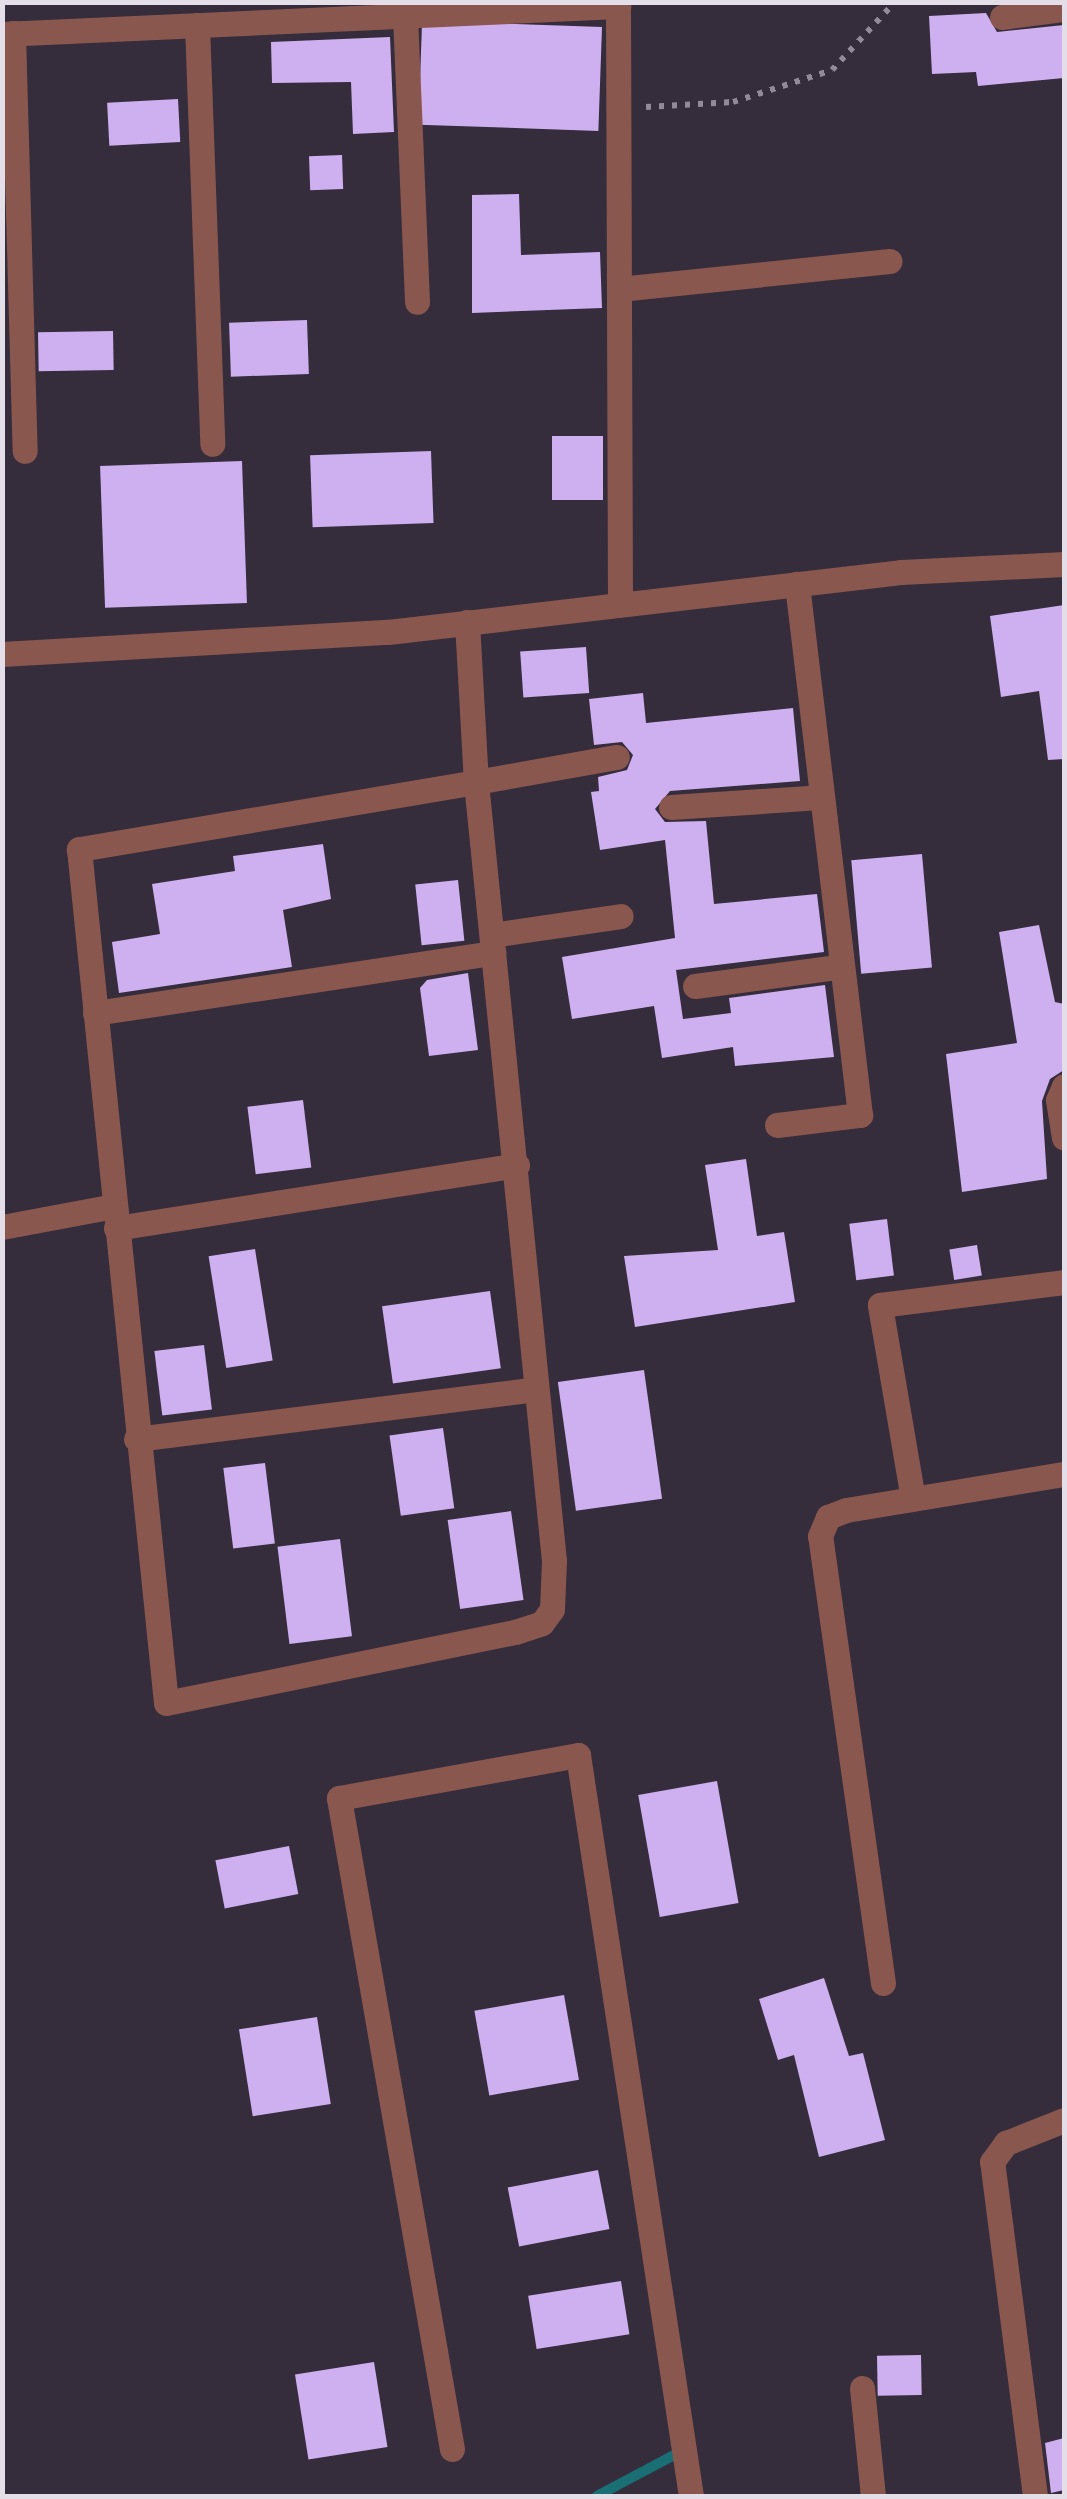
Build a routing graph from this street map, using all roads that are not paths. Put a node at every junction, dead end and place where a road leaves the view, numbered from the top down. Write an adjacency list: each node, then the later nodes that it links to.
1 (618, 4): 3 (street); 8 (street)
2 (1064, 9): 4 (street)
3 (405, 15): 5 (street); 9 (street)
4 (1002, 18)
5 (197, 25): 6 (street); 10 (street)
6 (8, 33): 11 (street)
7 (890, 261): 8 (street)
8 (619, 289): 14 (street)
9 (416, 302)
10 (212, 444)
11 (25, 451)
12 (1064, 564): 13 (street)
13 (796, 584): 14 (street); 19 (street)
14 (620, 603): 15 (street)
15 (467, 622): 16 (street); 18 (street)
16 (2, 654)
17 (617, 758): 18 (street)
18 (476, 782): 22 (street); 25 (street)
19 (820, 796): 20 (street); 23 (street)
20 (671, 807)
21 (622, 916): 22 (street)
22 (493, 944): 25 (street); 29 (street)
23 (838, 967): 24 (street); 27 (street)
24 (695, 986)
25 (95, 1013): 30 (street)
26 (1064, 1086): 28 (street)
27 (777, 1125)
28 (1064, 1138)
29 (517, 1165): 30 (street); 33 (street)
30 (115, 1217): 31 (street); 34 (street)
31 (2, 1227)
32 (1064, 1282): 36 (street)
33 (536, 1389): 34 (street); 34 (street)
34 (136, 1438)
35 (1064, 1474): 36 (street)
36 (912, 1493): 37 (street)
37 (883, 1983)
38 (1064, 2120): 43 (street)
39 (862, 2388): 42 (street)
40 (452, 2449): 41 (street)
41 (692, 2496)
42 (873, 2496)
43 (1034, 2496)

